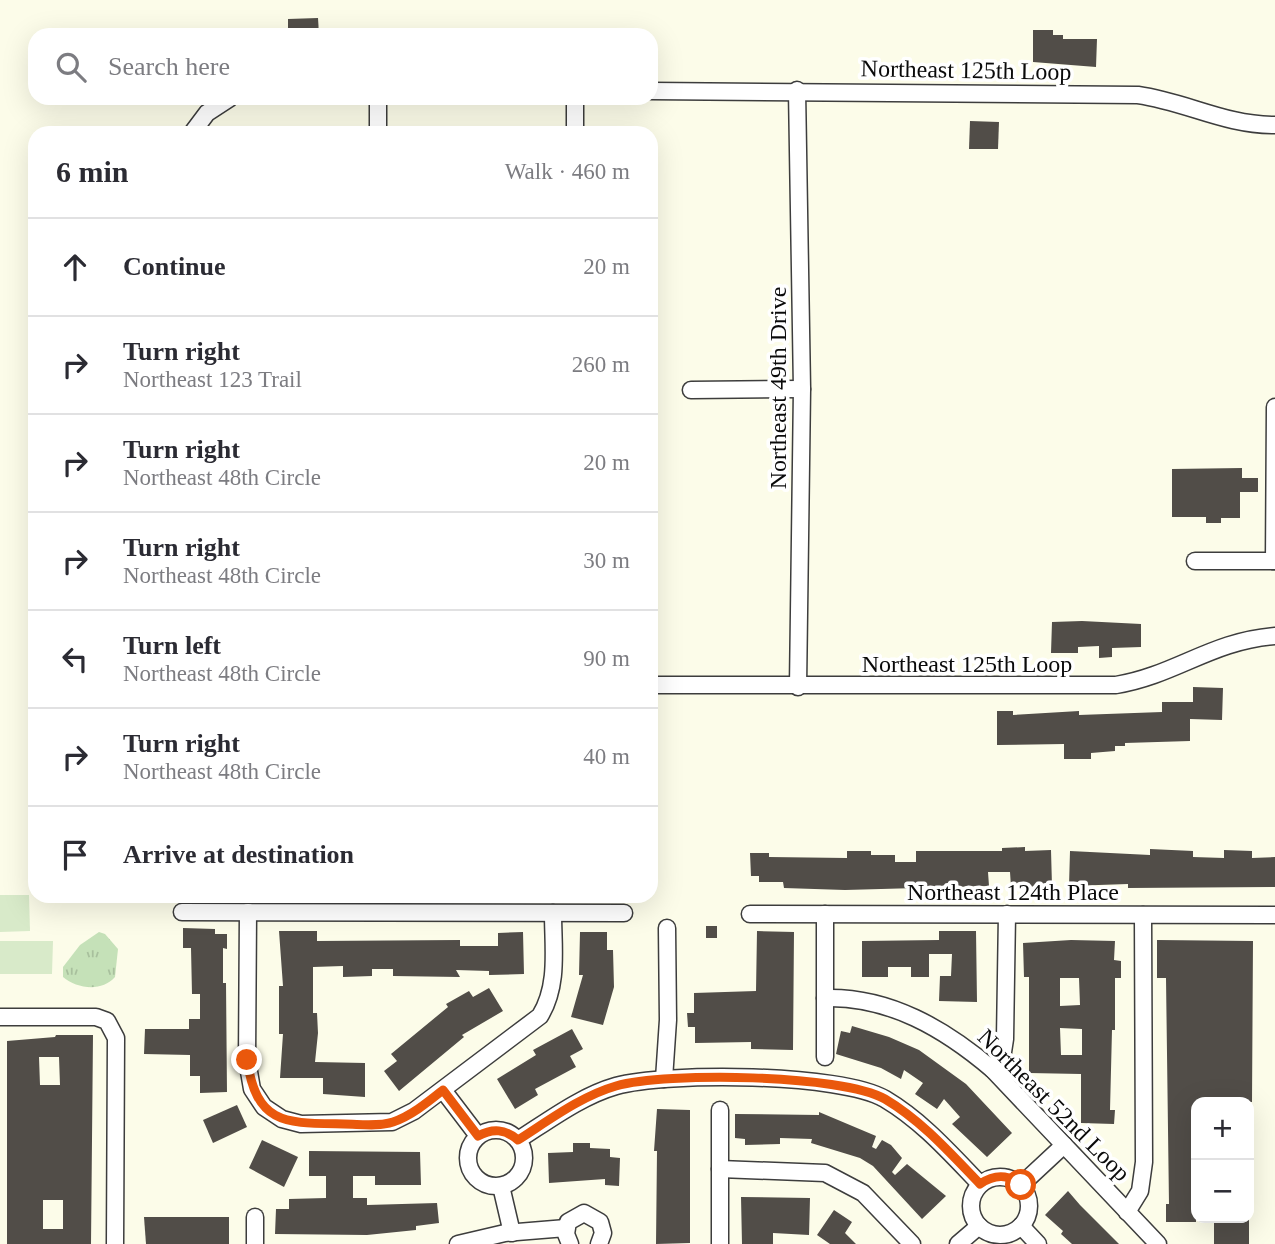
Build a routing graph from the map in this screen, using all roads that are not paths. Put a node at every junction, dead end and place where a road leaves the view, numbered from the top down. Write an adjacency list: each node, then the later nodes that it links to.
1 (797, 90): 2 (street, Northeast 125th Loop); 6 (street, Northeast 125th Loop); 10 (street, Northeast 49th Drive)
2 (658, 91)
3 (219, 105): 7 (street)
4 (378, 105): 8 (street)
5 (575, 105): 9 (street)
6 (1275, 125)
7 (197, 126)
8 (378, 126)
9 (575, 126)
10 (802, 389): 11 (street); 20 (street, Northeast 49th Drive)
11 (691, 390)
12 (1275, 407): 13 (street)
13 (1275, 444): 14 (street)
14 (1274, 482): 15 (street)
15 (1274, 522): 17 (street)
16 (1195, 561): 17 (street)
17 (1274, 561)
18 (1275, 636): 20 (street, Northeast 125th Loop)
19 (658, 685): 20 (street, Northeast 125th Loop)
20 (798, 687)
21 (182, 912): 22 (street)
22 (248, 912): 23 (street); 36 (street)
23 (553, 913): 24 (street); 36 (street)
24 (624, 913)
25 (750, 914): 26 (street, Northeast 124th Place)
26 (825, 914): 27 (street, Northeast 124th Place); 31 (street)
27 (1007, 914): 28 (street, Northeast 124th Place); 34 (street)
28 (1143, 915): 29 (street, Northeast 124th Place); 45 (street)
29 (1275, 915)
30 (667, 928): 35 (street)
31 (825, 998): 33 (street); 34 (street, Northeast 52nd Loop)
32 (0, 1017): 51 (street)
33 (825, 1057)
34 (993, 1070): 40 (street, Northeast 52nd Loop)
35 (664, 1079): 39 (street); 42 (street)
36 (443, 1090): 38 (street)
37 (720, 1110): 41 (street)
38 (478, 1136): 39 (street); 44 (street)
39 (518, 1140): 44 (street)
40 (1064, 1145): 43 (street); 45 (street, Northeast 52nd Loop)
41 (720, 1169): 55 (street); 56 (street)
42 (980, 1184): 43 (street); 47 (street)
43 (1021, 1185): 48 (street)
44 (501, 1186): 49 (street)
45 (1128, 1212): 59 (street, Northeast 52nd Loop)
46 (255, 1217): 52 (street)
47 (979, 1226): 48 (street); 57 (street)
48 (1021, 1226): 58 (street)
49 (512, 1233): 50 (street); 53 (street)
50 (568, 1236): 54 (street)
51 (115, 1244)
52 (255, 1244)
53 (458, 1244)
54 (599, 1244)
55 (720, 1244)
56 (912, 1244)
57 (958, 1244)
58 (1038, 1244)
59 (1158, 1244)

